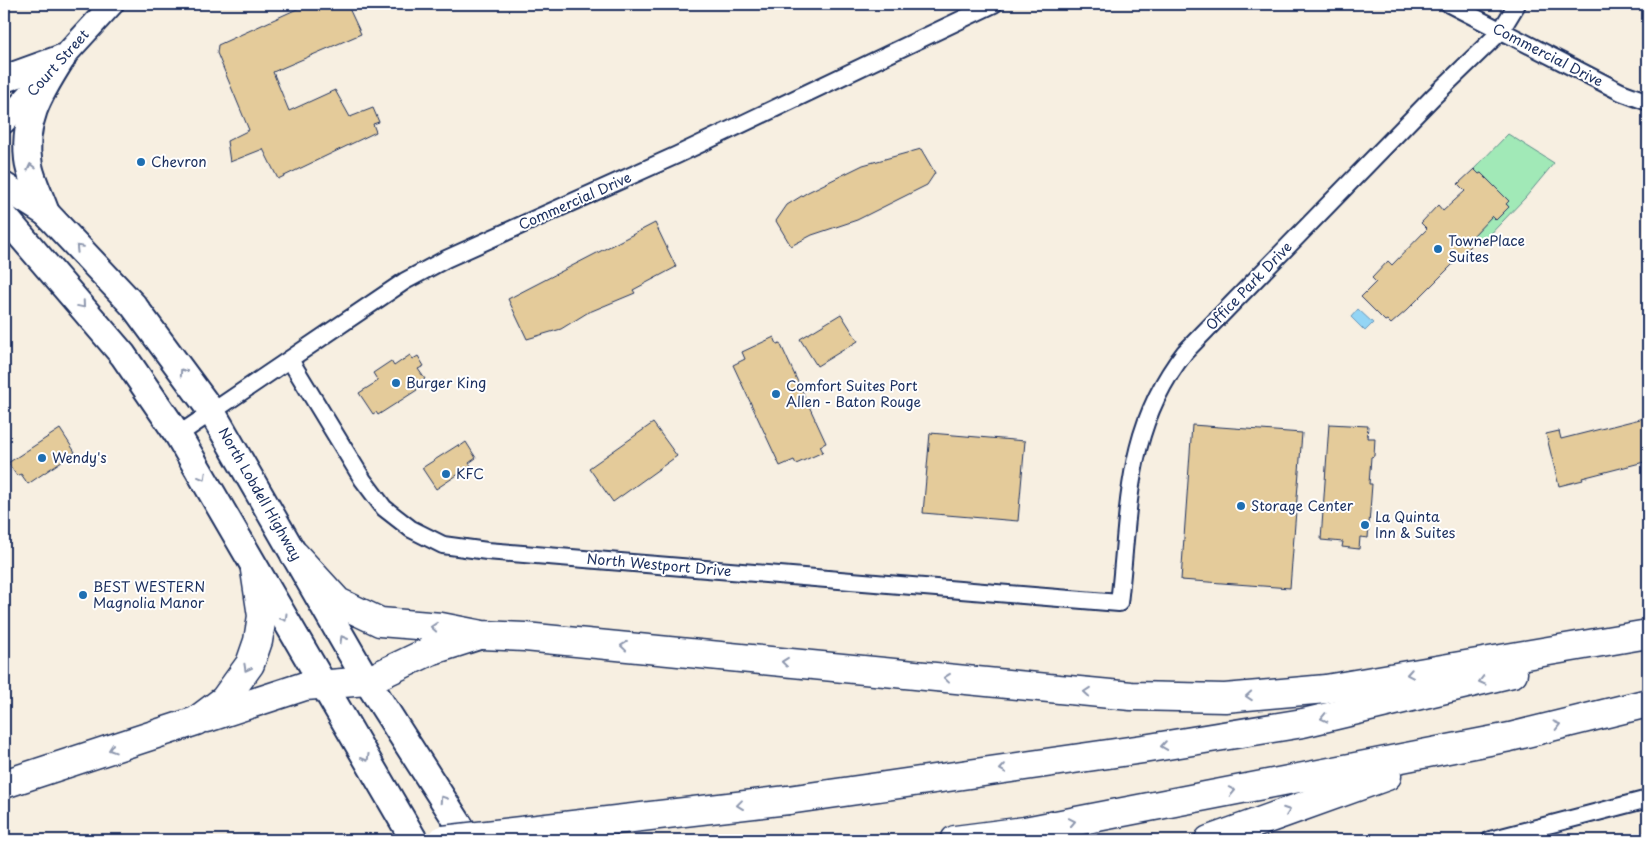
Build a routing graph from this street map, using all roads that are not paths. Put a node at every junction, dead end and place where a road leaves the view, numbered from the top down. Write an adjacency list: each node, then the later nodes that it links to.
1 (112, 4): 6 (main road, Court Street)
2 (994, 4): 13 (street, Commercial Drive)
3 (1449, 4): 5 (street, Commercial Drive)
4 (1517, 4): 5 (street, Office Park Drive)
5 (1500, 32): 8 (street, Commercial Drive); 18 (street, Office Park Drive)
6 (62, 58): 7 (highway); 9 (main road, Court Street); 11 (highway, one-way to 6)
7 (4, 79)
8 (1648, 102)
9 (4, 122)
10 (4, 186): 11 (highway, North Lobdell Highway)
11 (46, 213): 14 (highway, North Lobdell Highway, one-way to 11)
12 (4, 216): 15 (highway, one-way to 15)
13 (290, 360): 14 (street, Commercial Drive); 18 (street, North Westport Drive)
14 (212, 412): 15 (street, Commercial Drive); 16 (highway, North Lobdell Highway)
15 (178, 435): 17 (highway, one-way to 17)
16 (295, 555): 20 (highway, one-way to 16); 22 (highway, North Lobdell Highway, one-way to 16)
17 (255, 570): 23 (highway, one-way to 23); 25 (highway, one-way to 25)
18 (1119, 603)
19 (1648, 634): 20 (highway, one-way to 20)
20 (482, 635): 22 (highway)
21 (1648, 640): 30 (highway, one-way to 30, bridge)
22 (367, 681): 23 (highway); 31 (highway, North Lobdell Highway, one-way to 22)
23 (324, 686): 25 (highway); 29 (highway, one-way to 29)
24 (1648, 703): 26 (highway, one-way to 24)
25 (196, 722): 27 (highway, one-way to 27)
26 (1510, 736): 32 (highway, one-way to 26); 33 (highway, one-way to 26)
27 (4, 784)
28 (1648, 799): 34 (street)
29 (414, 840)
30 (442, 840)
31 (469, 840)
32 (955, 840)
33 (1209, 840)
34 (1490, 840)

